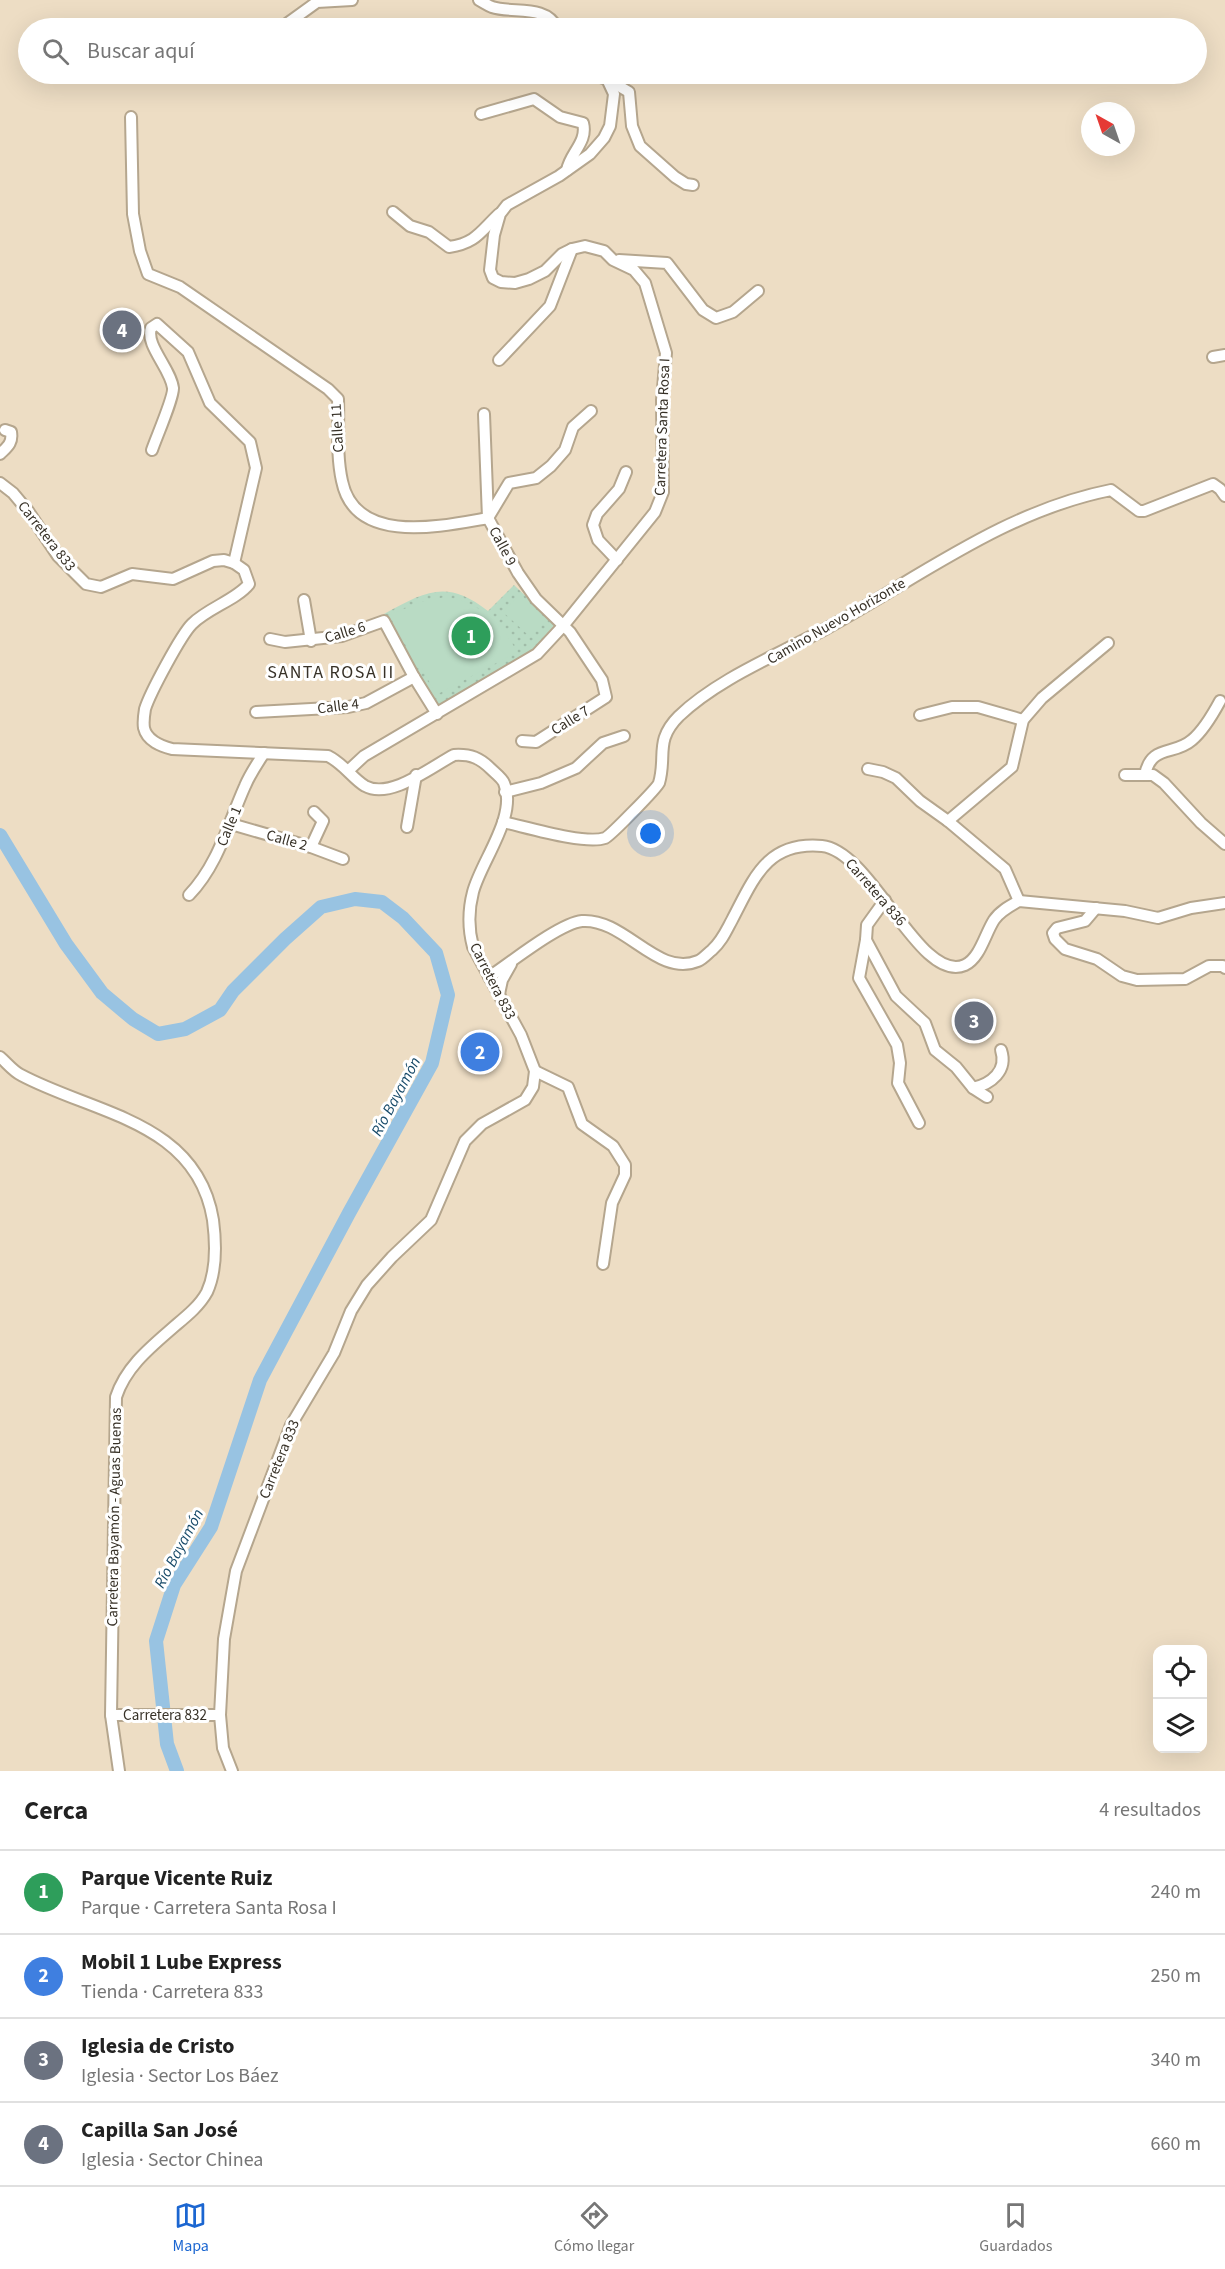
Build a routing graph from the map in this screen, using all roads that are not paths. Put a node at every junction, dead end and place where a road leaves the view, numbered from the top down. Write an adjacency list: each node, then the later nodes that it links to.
1 (352, 0): 3 (street)
2 (479, 0): 4 (street)
3 (295, 18)
4 (550, 18)
5 (609, 84): 9 (street)
6 (615, 84): 10 (street)
7 (481, 114): 9 (street)
8 (131, 117): 27 (street, Calle 11)
9 (567, 171): 12 (street)
10 (693, 185)
11 (393, 212): 12 (street)
12 (500, 214): 13 (street)
13 (572, 249): 14 (street, Carretera Santa Rosa I); 18 (street)
14 (613, 260): 15 (street); 28 (street, Carretera Santa Rosa I)
15 (758, 291)
16 (1225, 355): 17 (street)
17 (1213, 357)
18 (499, 360)
19 (591, 411): 27 (street)
20 (484, 414): 27 (street, Calle 9)
21 (5, 430): 23 (street)
22 (152, 450): 29 (street)
23 (0, 454)
24 (626, 472): 28 (street)
25 (0, 483): 29 (street, Carretera 833)
26 (1225, 496): 52 (street, Camino Nuevo Horizonte)
27 (488, 518): 31 (street, Calle 9)
28 (617, 560): 31 (street, Carretera Santa Rosa I)
29 (234, 563): 43 (street)
30 (304, 600): 33 (street)
31 (563, 626): 38 (street, Carretera Santa Rosa I); 42 (street, Calle 7)
32 (270, 639): 33 (street, Calle 6)
33 (311, 641): 35 (street, Calle 6)
34 (1108, 644): 40 (street)
35 (414, 678): 37 (street, Calle 4); 38 (street, Calle 6)
36 (1220, 701): 48 (street)
37 (256, 712)
38 (437, 714): 45 (street, Carretera Santa Rosa I)
39 (920, 715): 40 (street)
40 (1023, 720): 51 (street)
41 (624, 736): 49 (street)
42 (522, 741)
43 (264, 753): 45 (street); 53 (street, Calle 1)
44 (868, 769): 51 (street)
45 (349, 770): 46 (street)
46 (416, 775): 49 (street); 54 (street)
47 (1125, 775): 48 (street)
48 (1145, 775): 55 (street)
49 (505, 792): 52 (street, Carretera 833)
50 (314, 812): 56 (street)
51 (948, 821): 60 (street)
52 (502, 822): 64 (street, Carretera 833)
53 (231, 824): 56 (street, Calle 2); 58 (street, Calle 1)
54 (407, 827)
55 (1225, 844)
56 (311, 846): 57 (street, Calle 2)
57 (343, 859)
58 (189, 895)
59 (885, 900): 60 (street, Carretera 836); 63 (street); 65 (street, Carretera 836)
60 (1019, 901): 62 (street)
61 (1225, 903): 62 (street)
62 (1096, 908): 66 (street)
63 (866, 940): 72 (street); 74 (street)
64 (479, 957): 65 (street); 67 (street, Carretera 833)
65 (510, 963): 67 (street, Carretera 836); 68 (street)
66 (1225, 968)
67 (489, 977): 68 (street, Carretera 833)
68 (499, 994): 71 (street, Carretera 833)
69 (1001, 1050): 72 (street)
70 (0, 1057): 76 (street, Carretera Bayamón - Aguas Buenas)
71 (535, 1071): 75 (street); 77 (street, Carretera 833)
72 (973, 1088): 73 (street)
73 (987, 1097)
74 (919, 1123)
75 (603, 1264)
76 (111, 1715): 77 (street, Carretera 832); 78 (street, Carretera Bayamón - Aguas Buenas)
77 (220, 1715): 79 (street, Carretera 833)
78 (119, 1771)
79 (232, 1771)

